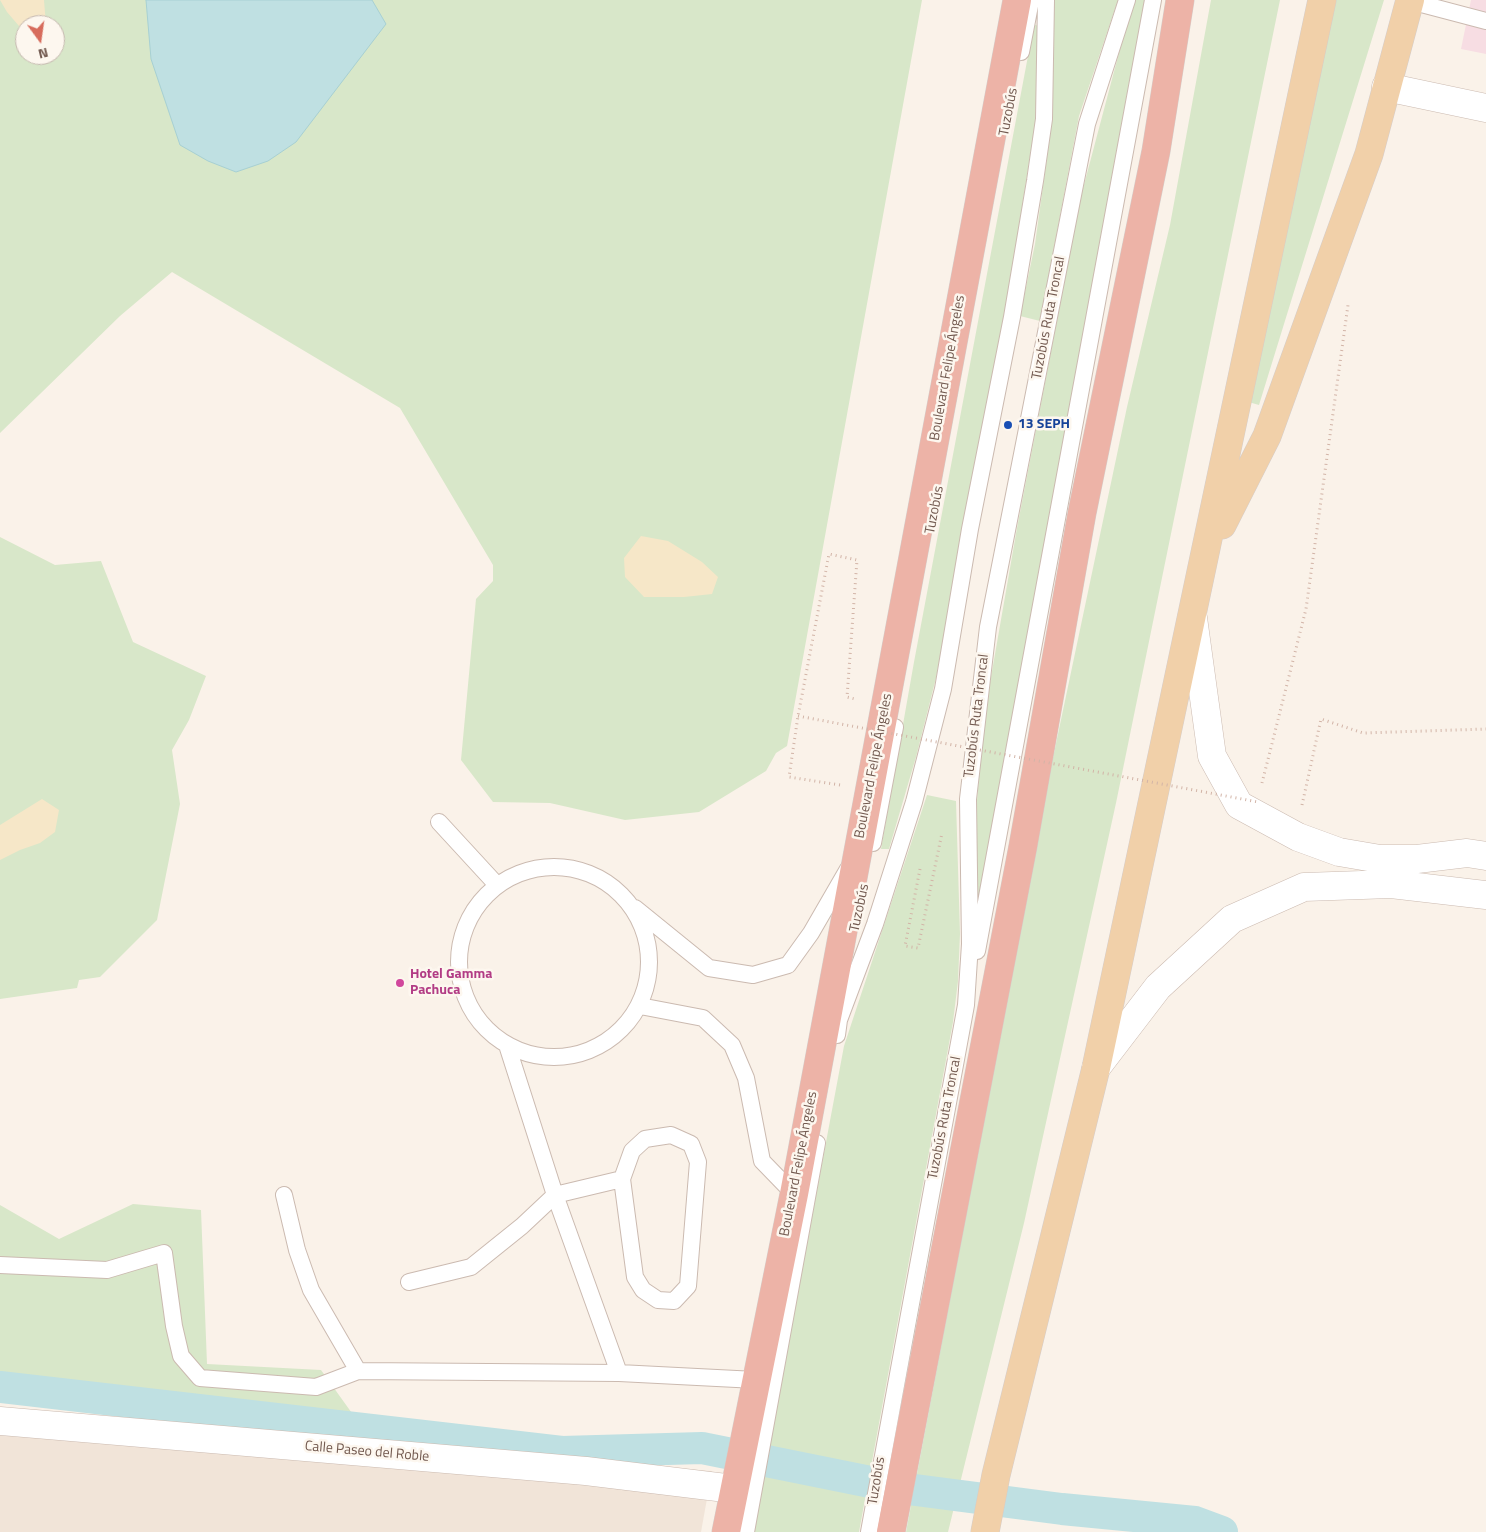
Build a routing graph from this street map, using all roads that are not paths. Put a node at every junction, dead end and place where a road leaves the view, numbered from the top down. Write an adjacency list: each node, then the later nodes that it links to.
1 (1017, 0): 17 (highway, Boulevard Felipe Ángeles)
2 (1031, 0): 24 (lane, Tuzobús)
3 (1046, 0): 24 (lane)
4 (1127, 0): 22 (lane, Tuzobús Ruta Troncal)
5 (1154, 0): 22 (lane)
6 (1180, 0): 13 (highway)
7 (1198, 0): 13 (highway)
8 (1322, 0): 14 (main road)
9 (1410, 0): 10 (lane); 11 (main road)
10 (1486, 21)
11 (1386, 87): 12 (street); 14 (main road)
12 (1486, 108)
13 (1156, 151): 39 (highway)
14 (1205, 557): 15 (main road)
15 (1192, 612): 18 (street); 26 (main road)
16 (439, 822): 19 (lane)
17 (857, 854): 21 (lane); 28 (highway, Boulevard Felipe Ángeles)
18 (1486, 856)
19 (498, 885): 21 (lane); 25 (lane)
20 (1486, 895): 26 (street)
21 (631, 905): 23 (lane)
22 (966, 1005): 37 (lane, Tuzobús Ruta Troncal)
23 (640, 1006): 25 (lane); 28 (lane)
24 (840, 1020): 38 (lane)
25 (507, 1045): 30 (lane)
26 (1096, 1068): 42 (main road)
27 (622, 1179): 27 (lane); 30 (lane)
28 (794, 1194): 35 (highway, Boulevard Felipe Ángeles)
29 (284, 1195): 33 (lane)
30 (555, 1195): 32 (lane); 34 (lane)
31 (0, 1265): 33 (lane)
32 (409, 1282)
33 (358, 1371): 34 (lane)
34 (619, 1373): 35 (lane)
35 (756, 1380): 38 (highway, Boulevard Felipe Ángeles)
36 (0, 1421): 38 (street, Calle Paseo del Roble)
37 (884, 1440): 39 (lane, Tuzobús)
38 (742, 1483): 40 (highway, Boulevard Felipe Ángeles); 41 (lane)
39 (881, 1526)
40 (726, 1532)
41 (746, 1532)
42 (985, 1532)

